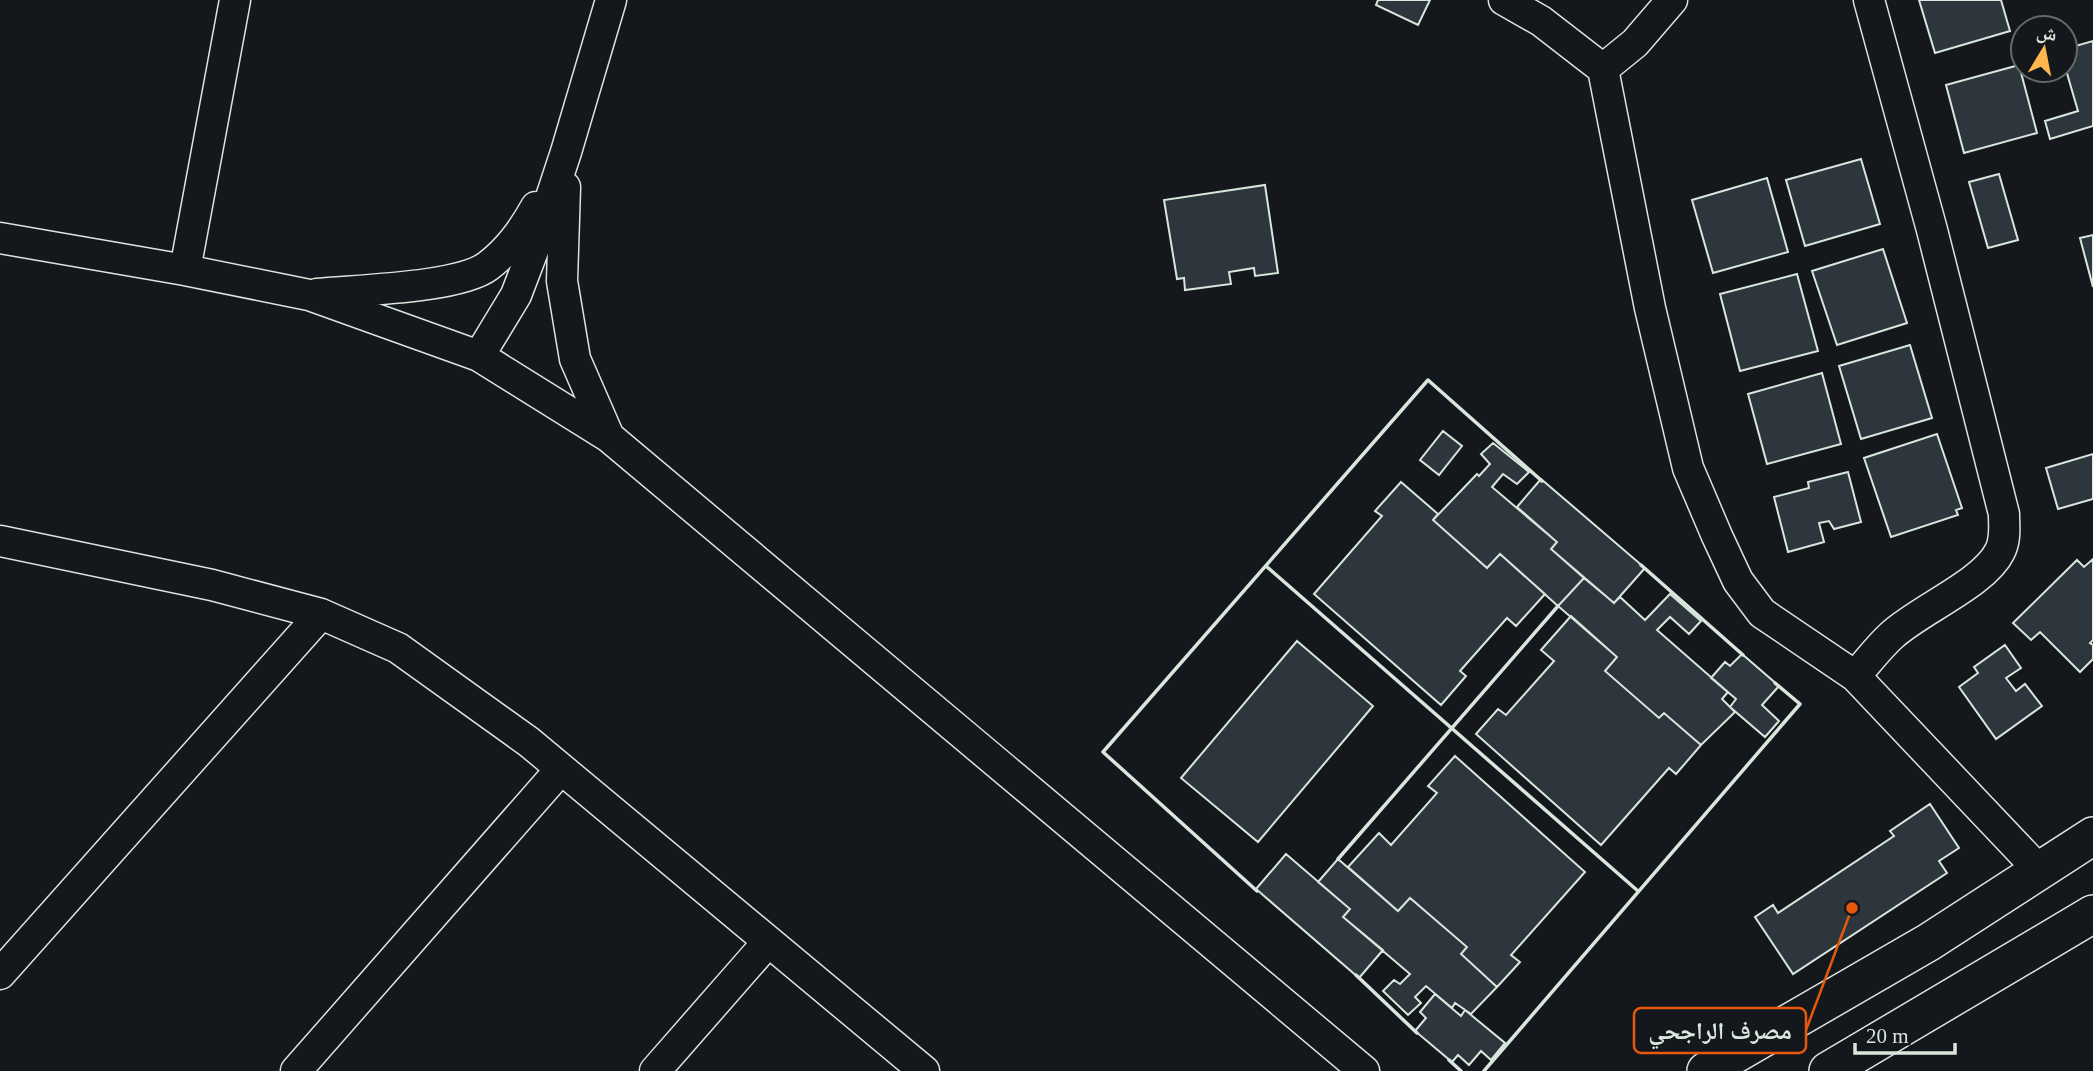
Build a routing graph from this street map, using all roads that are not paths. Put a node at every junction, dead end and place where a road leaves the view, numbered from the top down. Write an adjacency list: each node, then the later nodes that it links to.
1 (235, 0): 9 (street)
2 (611, 0): 7 (street)
3 (1504, 0): 6 (street)
4 (1672, 0): 6 (street)
5 (1869, 0): 15 (street)
6 (1603, 69): 15 (street)
7 (566, 152): 10 (street); 11 (street); 12 (street)
8 (0, 238): 9 (street)
9 (185, 270): 10 (street)
10 (309, 295): 11 (street)
11 (479, 356): 12 (street)
12 (609, 437): 26 (street)
13 (0, 541): 14 (street)
14 (321, 614): 16 (street); 21 (street)
15 (1855, 676): 18 (street)
16 (561, 769): 20 (street); 23 (street)
17 (2093, 836): 18 (street)
18 (2039, 870): 27 (street)
19 (2093, 914): 22 (street)
20 (768, 942): 24 (street); 25 (street)
21 (0, 974)
22 (1846, 1067)
23 (296, 1071)
24 (654, 1071)
25 (924, 1071)
26 (1364, 1071)
27 (1706, 1071)

